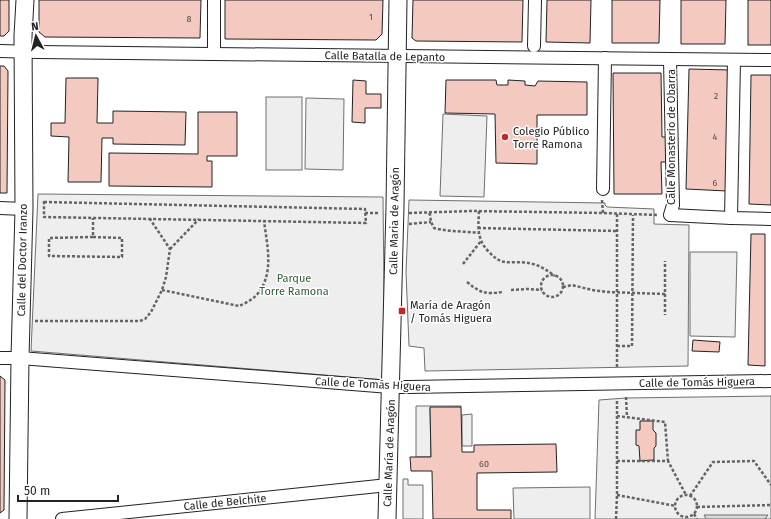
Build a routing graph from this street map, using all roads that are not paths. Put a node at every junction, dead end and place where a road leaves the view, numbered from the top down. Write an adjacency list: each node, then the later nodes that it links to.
1 (25, 0): 7 (street, Calle del Doctor Iranzo)
2 (214, 0): 8 (street)
3 (398, 0): 9 (street, Calle Maria de Aragón)
4 (535, 0): 5 (street)
5 (534, 46)
6 (0, 50): 7 (street, Calle Batalla de Lepanto)
7 (24, 52): 8 (street, Calle Batalla de Lepanto); 16 (street, Calle del Doctor Iranzo)
8 (214, 54): 9 (street, Calle Batalla de Lepanto)
9 (397, 56): 10 (street, Calle Batalla de Lepanto); 22 (street, Calle Maria de Aragón)
10 (605, 58): 11 (street, Calle Batalla de Lepanto); 14 (street)
11 (670, 60): 12 (street, Calle Batalla de Lepanto); 17 (street, Calle Monasterio de Obarra)
12 (734, 60): 13 (street, Calle Batalla de Lepanto); 17 (street)
13 (771, 60)
14 (603, 189)
15 (0, 208): 16 (street)
16 (24, 208): 20 (street, Calle del Doctor Iranzo)
17 (731, 218): 18 (street)
18 (771, 219)
19 (0, 358): 20 (street, Calle de Tomás Higuera)
20 (20, 358): 22 (street, Calle de Tomás Higuera); 25 (street, Calle del Doctor Iranzo)
21 (771, 381): 22 (street, Calle de Tomás Higuera)
22 (390, 387): 23 (street, Calle María de Aragón)
23 (388, 485): 24 (street, Calle de Belchite); 27 (street, Calle María de Aragón)
24 (85, 518): 26 (street, Calle de Belchite)
25 (18, 519)
26 (62, 519)
27 (387, 519)

